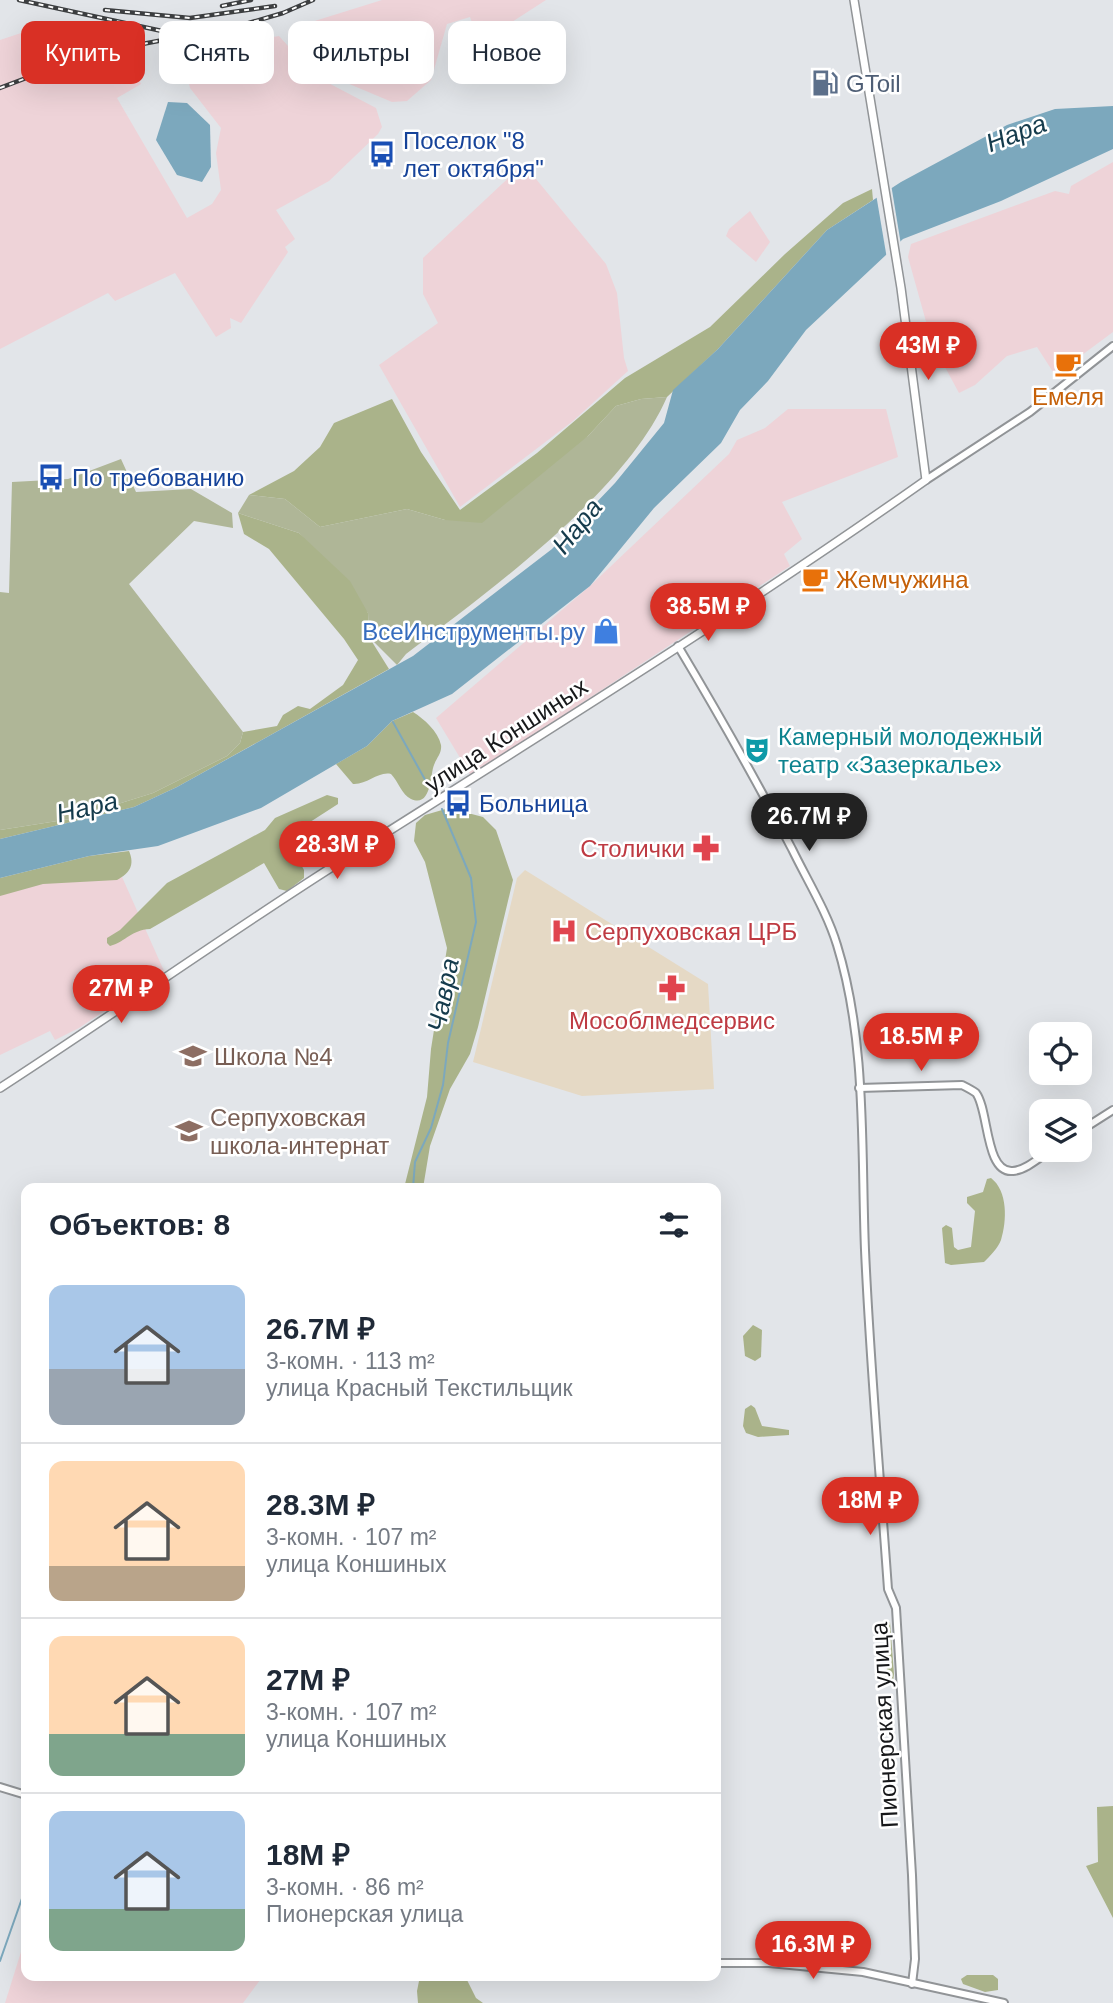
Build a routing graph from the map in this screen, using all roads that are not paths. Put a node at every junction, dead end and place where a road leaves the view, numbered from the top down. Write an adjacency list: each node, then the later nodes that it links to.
1 (854, 0): 3 (main road)
2 (1113, 346): 3 (street)
3 (926, 480): 4 (main road, улица Коншиных)
4 (678, 646): 5 (main road, улица Коншиных); 6 (street, Пионерская улица)
5 (0, 1088)
6 (859, 1088): 9 (street); 13 (street, Пионерская улица)
7 (1113, 1110): 8 (street)
8 (1092, 1123)
9 (1032, 1162)
10 (0, 1787): 11 (street)
11 (21, 1793)
12 (721, 1963): 13 (street)
13 (912, 1984): 14 (street)
14 (1004, 2003)

